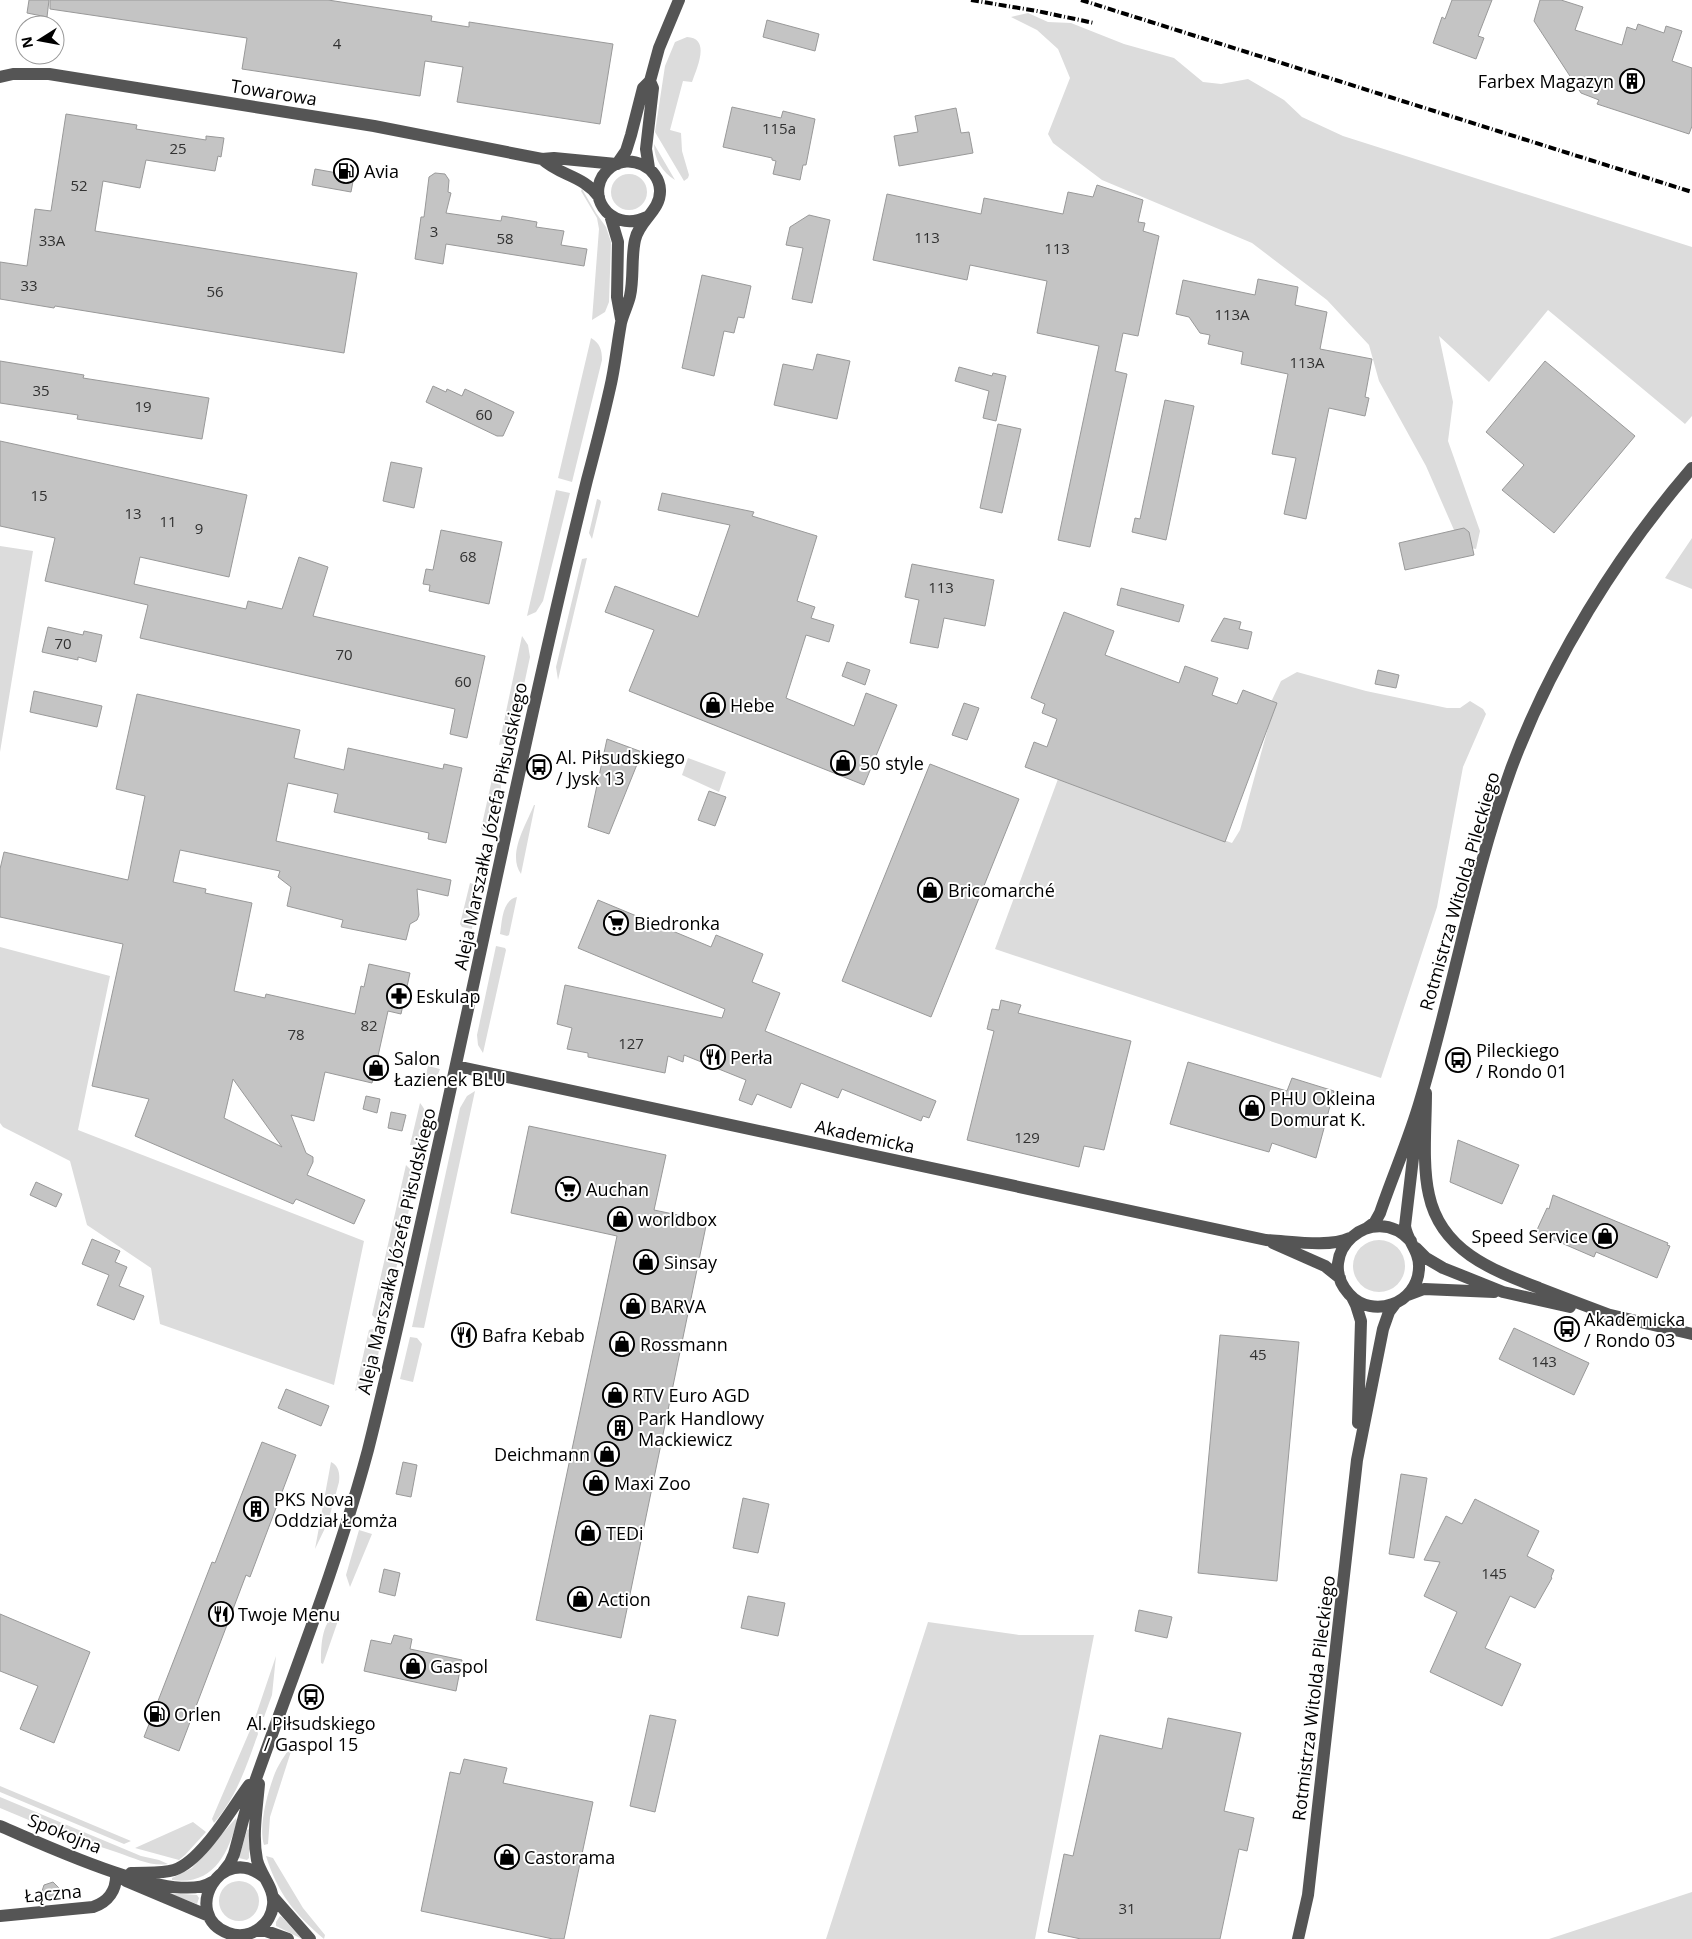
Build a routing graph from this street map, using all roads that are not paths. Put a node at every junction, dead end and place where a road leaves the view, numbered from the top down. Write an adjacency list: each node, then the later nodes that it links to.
1 (679, 0): 3 (street, Aleja Marszałka Józefa Piłsudskiego)
2 (0, 77): 4 (street, Towarowa)
3 (650, 80): 5 (street, Aleja Marszałka Józefa Piłsudskiego); 6 (street, Aleja Marszałka Józefa Piłsudskiego)
4 (542, 159): 5 (street, Towarowa); 7 (street, Towarowa)
5 (617, 164): 6 (street); 7 (street, Aleja Marszałka Józefa Piłsudskiego)
6 (649, 168): 9 (street, Aleja Marszałka Józefa Piłsudskiego)
7 (599, 197): 8 (street, Aleja Marszałka Józefa Piłsudskiego)
8 (610, 215): 9 (street); 10 (street, Aleja Marszałka Józefa Piłsudskiego)
9 (647, 217): 10 (street, Aleja Marszałka Józefa Piłsudskiego)
10 (622, 321): 12 (street, Aleja Marszałka Józefa Piłsudskiego)
11 (1692, 468): 13 (street, Rotmistrza Witolda Pileckiego)
12 (456, 1066): 17 (street, Akademicka); 27 (street, Aleja Marszałka Józefa Piłsudskiego)
13 (1426, 1078): 14 (street, Rotmistrza Witolda Pileckiego); 24 (street)
14 (1420, 1102): 15 (street, Rotmistrza Witolda Pileckiego); 18 (street, Rotmistrza Witolda Pileckiego)
15 (1367, 1228): 16 (street); 18 (street)
16 (1350, 1238): 17 (street, Akademicka); 19 (street)
17 (1266, 1240): 19 (street, Akademicka)
18 (1411, 1242): 20 (street); 21 (street)
19 (1340, 1278): 22 (street)
20 (1503, 1292): 21 (street); 24 (street)
21 (1408, 1295): 23 (street)
22 (1352, 1297): 23 (street); 26 (street, Rotmistrza Witolda Pileckiego)
23 (1395, 1304): 26 (street, Rotmistrza Witolda Pileckiego)
24 (1610, 1315): 25 (street)
25 (1692, 1334)
26 (1358, 1460): 41 (street, Rotmistrza Witolda Pileckiego)
27 (261, 1769): 29 (street, Aleja Marszałka Józefa Piłsudskiego); 30 (street); 31 (street, Aleja Marszałka Józefa Piłsudskiego)
28 (0, 1826): 30 (street, Spokojna)
29 (223, 1872): 31 (street); 32 (street, Aleja Marszałka Józefa Piłsudskiego)
30 (116, 1873): 32 (street, Spokojna); 34 (street, Łączna); 35 (street, Spokojna)
31 (264, 1878): 33 (street, Aleja Marszałka Józefa Piłsudskiego)
32 (212, 1882): 35 (street)
33 (273, 1897): 37 (street); 40 (street)
34 (0, 1916)
35 (209, 1916): 36 (street)
36 (218, 1927): 37 (street); 38 (street)
37 (252, 1935): 39 (street)
38 (223, 1939)
39 (288, 1939)
40 (310, 1939)
41 (1298, 1939)

